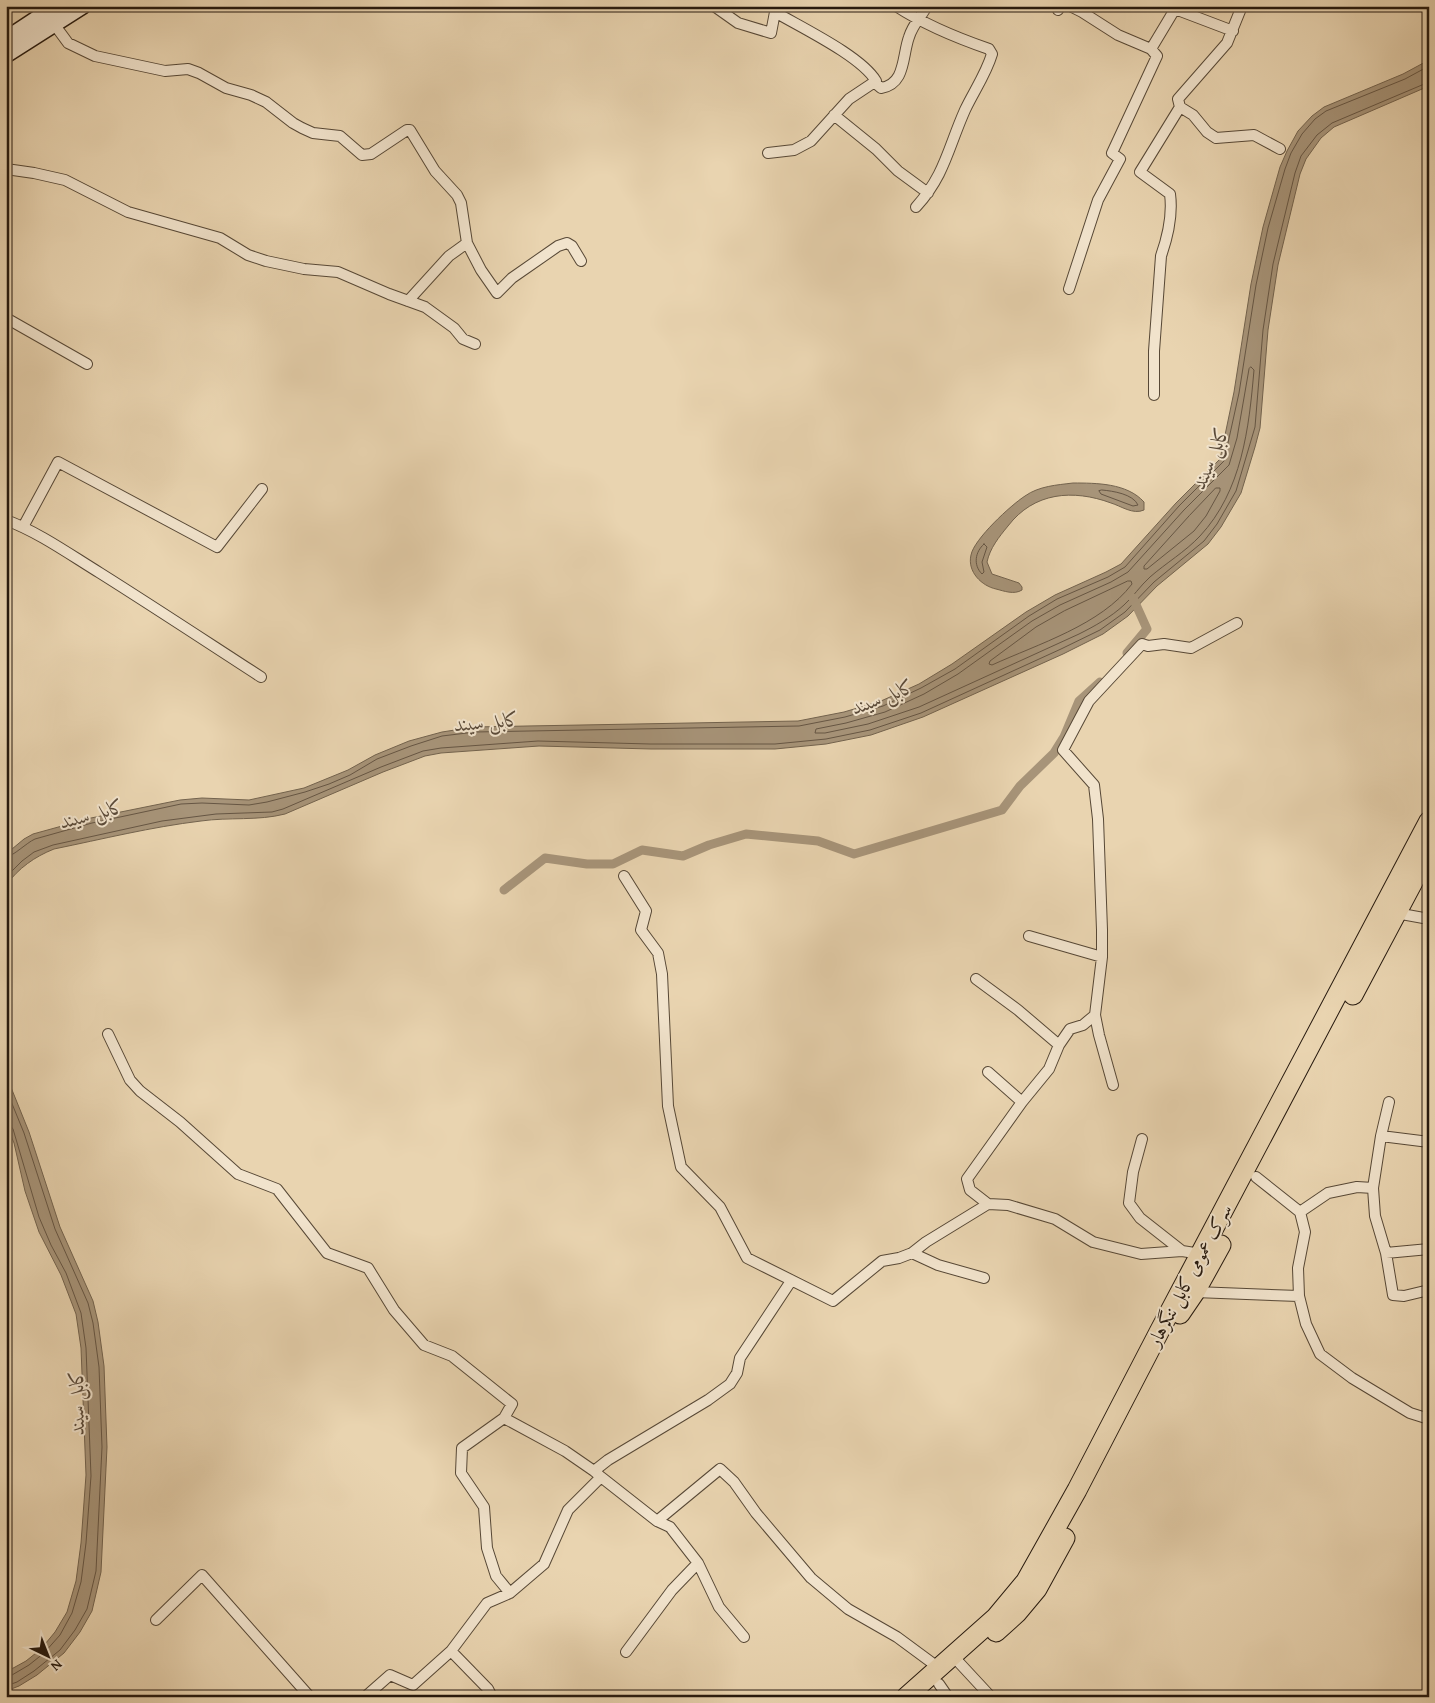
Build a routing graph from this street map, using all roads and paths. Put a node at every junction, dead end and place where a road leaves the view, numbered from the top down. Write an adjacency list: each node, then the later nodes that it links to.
1 (56, 6): 13 (main road)
2 (83, 6): 11 (main road)
3 (714, 6): 9 (street)
4 (896, 6): 10 (street)
5 (927, 6): 10 (street)
6 (1070, 6): 14 (street)
7 (1242, 6): 12 (street)
8 (1172, 8): 12 (street); 14 (street)
9 (776, 9): 16 (street)
10 (916, 19): 16 (street); 22 (street)
11 (54, 24): 15 (main road); 24 (street)
12 (1233, 31): 17 (street)
13 (6, 38)
14 (1151, 49): 26 (street)
15 (6, 55)
16 (875, 83): 18 (street)
17 (1180, 107): 19 (street); 31 (street)
18 (834, 115): 20 (street); 22 (street)
19 (1280, 149)
20 (768, 153)
21 (6, 169): 27 (street)
22 (928, 193): 23 (street)
23 (916, 207)
24 (467, 243): 25 (street); 27 (street)
25 (581, 261)
26 (1069, 289)
27 (408, 301): 29 (street)
28 (6, 318): 30 (street)
29 (475, 344)
30 (87, 364)
31 (1154, 395)
32 (262, 489): 34 (street)
33 (6, 520): 34 (street)
34 (23, 526): 36 (street)
35 (1237, 623): 43 (street)
36 (261, 677)
37 (1429, 821): 63 (highway, سرک عمومی کابل ننگرهار)
38 (1427, 857): 40 (highway, سرک عمومی کابل ننگرهار)
39 (624, 876): 65 (street)
40 (1396, 913): 41 (street); 55 (highway, سرک عمومی کابل ننگرهار)
41 (1429, 919)
42 (1029, 936): 43 (street)
43 (1102, 957): 45 (street)
44 (976, 978): 47 (street)
45 (1095, 1015): 47 (street); 49 (street)
46 (108, 1034): 69 (street)
47 (1059, 1045): 50 (street)
48 (988, 1072): 50 (street)
49 (1112, 1085)
50 (1022, 1102): 57 (street)
51 (1389, 1102): 52 (street)
52 (1381, 1136): 54 (street); 56 (street)
53 (1142, 1139): 60 (street)
54 (1429, 1142)
55 (1256, 1177): 58 (street); 67 (highway, سرک عمومی کابل ننگرهار)
56 (1373, 1188): 58 (street); 62 (street)
57 (988, 1204): 60 (street); 61 (street)
58 (1300, 1212): 68 (street)
59 (1429, 1249): 62 (street)
60 (1182, 1251): 63 (street)
61 (912, 1253): 64 (street); 65 (street)
62 (1386, 1253): 66 (street)
63 (1201, 1254): 79 (highway, سرک عمومی کابل ننگرهار)
64 (984, 1278)
65 (791, 1281): 71 (street)
66 (1429, 1290)
67 (1195, 1292): 68 (street); 79 (highway, سرک عمومی کابل ننگرهار)
68 (1299, 1296): 70 (street)
69 (504, 1418): 71 (street); 74 (street)
70 (1429, 1419)
71 (598, 1474): 72 (street); 74 (street)
72 (656, 1521): 73 (street); 80 (street)
73 (698, 1563): 76 (street); 78 (street)
74 (510, 1593): 77 (street)
75 (156, 1620): 81 (street)
76 (744, 1637)
77 (451, 1651): 82 (street); 83 (street)
78 (626, 1652)
79 (957, 1660): 80 (highway, سرک عمومی کابل ننگرهار); 86 (street)
80 (942, 1683): 84 (highway, سرک عمومی کابل ننگرهار); 85 (highway, سرک عمومی کابل ننگرهار)
81 (310, 1697)
82 (365, 1697)
83 (492, 1697)
84 (906, 1697)
85 (925, 1697)
86 (992, 1697)

